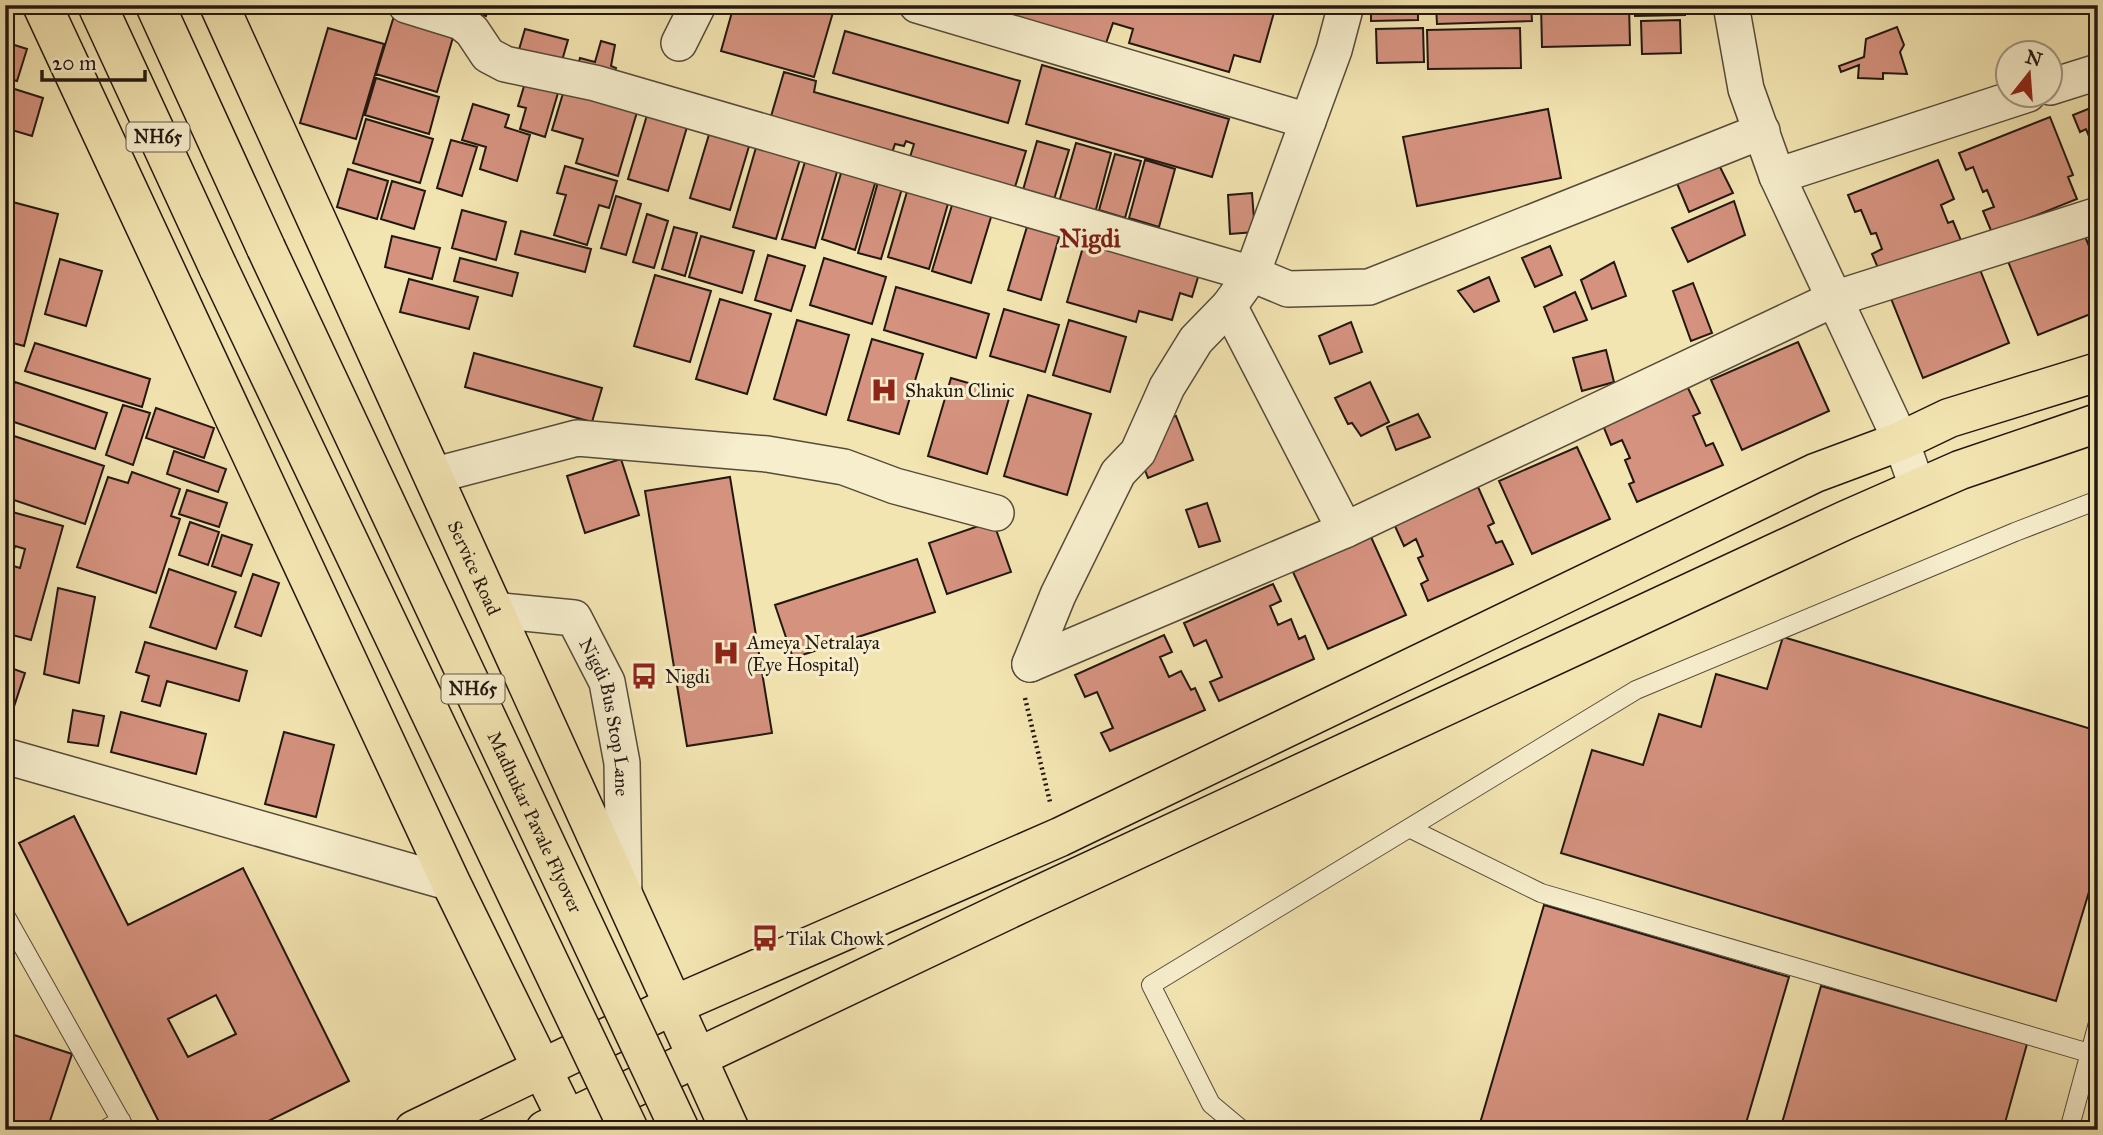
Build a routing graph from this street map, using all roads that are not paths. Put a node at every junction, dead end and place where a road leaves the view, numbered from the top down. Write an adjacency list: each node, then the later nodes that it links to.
1 (42, 5): 32 (main road)
2 (97, 5): 44 (main road, NH65, bridge)
3 (155, 5): 45 (main road, Madhukar Pavale Flyover / NH65, bridge)
4 (219, 5): 24 (main road, Service Road)
5 (406, 5): 18 (street)
6 (698, 5): 10 (street)
7 (917, 5): 14 (street)
8 (1346, 5): 14 (street)
9 (1731, 5): 15 (street)
10 (679, 43)
11 (2098, 72): 12 (street)
12 (2064, 83)
13 (1994, 105): 16 (street)
14 (1308, 121): 18 (street)
15 (1762, 131): 16 (street); 18 (street)
16 (1777, 176): 19 (street)
17 (2098, 215): 19 (street)
18 (1252, 274): 20 (street)
19 (1834, 299): 23 (street); 28 (street)
20 (1228, 306): 28 (street); 28 (street)
21 (2098, 372): 23 (main road)
22 (2098, 424): 25 (main road)
23 (1901, 441): 25 (street); 35 (main road)
24 (432, 476): 27 (street); 29 (main road, Service Road)
25 (1918, 489): 38 (main road)
26 (2098, 500): 31 (lane)
27 (996, 513)
28 (1345, 530)
29 (493, 610): 33 (main road, Service Road); 33 (street, Nigdi Bus Stop Lane)
30 (5, 756): 32 (street)
31 (1409, 828): 37 (lane); 47 (lane)
32 (451, 883): 39 (main road)
33 (624, 900): 35 (main road, Service Road)
34 (5, 915): 40 (lane)
35 (673, 1006): 38 (main road, Service Road); 39 (main road)
36 (2098, 1023): 37 (lane)
37 (2090, 1054): 48 (lane)
38 (696, 1058): 41 (main road); 46 (main road, Service Road)
39 (542, 1068): 41 (main road); 43 (main road)
40 (123, 1125): 42 (lane)
41 (562, 1126)
42 (104, 1130)
43 (414, 1130)
44 (629, 1130)
45 (680, 1130)
46 (730, 1130)
47 (1242, 1130)
48 (2069, 1130)

